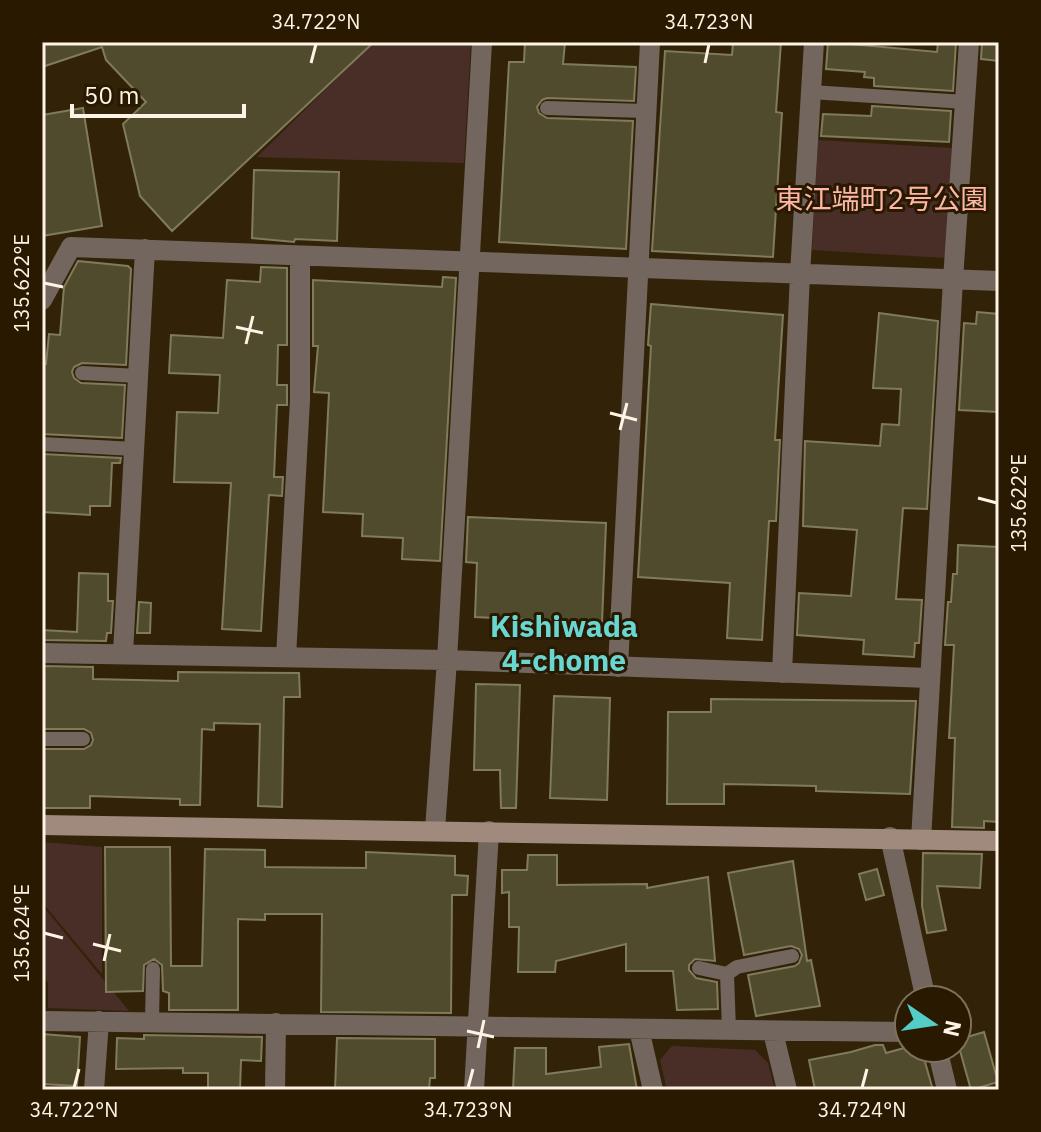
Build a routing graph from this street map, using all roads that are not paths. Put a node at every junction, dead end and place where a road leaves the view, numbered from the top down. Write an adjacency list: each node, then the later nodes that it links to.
1 (482, 42): 11 (street)
2 (650, 42): 8 (street)
3 (814, 42): 5 (street)
4 (969, 42): 6 (street)
5 (811, 92): 6 (lane); 13 (street)
6 (965, 102): 14 (street)
7 (547, 108): 8 (lane)
8 (645, 111): 12 (street)
9 (145, 249): 10 (street); 16 (street); 18 (street)
10 (300, 256): 11 (street); 23 (street)
11 (470, 262): 12 (street); 24 (street)
12 (636, 268): 13 (street); 25 (street)
13 (800, 274): 14 (street); 26 (street)
14 (953, 280): 15 (street); 27 (street)
15 (999, 281)
16 (42, 300)
17 (82, 373): 18 (lane)
18 (138, 376): 20 (street)
19 (42, 444): 20 (lane)
20 (134, 449): 22 (street)
21 (42, 653): 22 (street)
22 (123, 653): 23 (street)
23 (286, 657): 24 (street)
24 (447, 660): 25 (street); 31 (street)
25 (618, 667): 26 (street)
26 (782, 673): 27 (street)
27 (929, 678): 34 (street)
28 (42, 739): 29 (lane)
29 (83, 739)
30 (42, 825): 31 (street)
31 (435, 830): 32 (street)
32 (489, 831): 33 (street); 45 (street)
33 (890, 837): 34 (street); 40 (street)
34 (921, 840): 35 (street)
35 (999, 841)
36 (792, 956): 39 (lane)
37 (699, 968): 39 (lane)
38 (153, 969): 43 (lane)
39 (727, 974): 47 (lane)
40 (922, 984)
41 (42, 1021): 42 (street)
42 (99, 1021): 43 (street); 51 (street)
43 (152, 1022): 44 (street)
44 (276, 1023): 45 (street); 52 (street)
45 (477, 1027): 46 (street); 53 (street)
46 (639, 1029): 47 (street); 54 (street)
47 (729, 1030): 48 (street)
48 (773, 1032): 49 (street); 55 (street)
49 (893, 1032)
50 (941, 1064): 56 (street)
51 (94, 1090)
52 (275, 1090)
53 (474, 1090)
54 (653, 1090)
55 (787, 1090)
56 (947, 1090)

